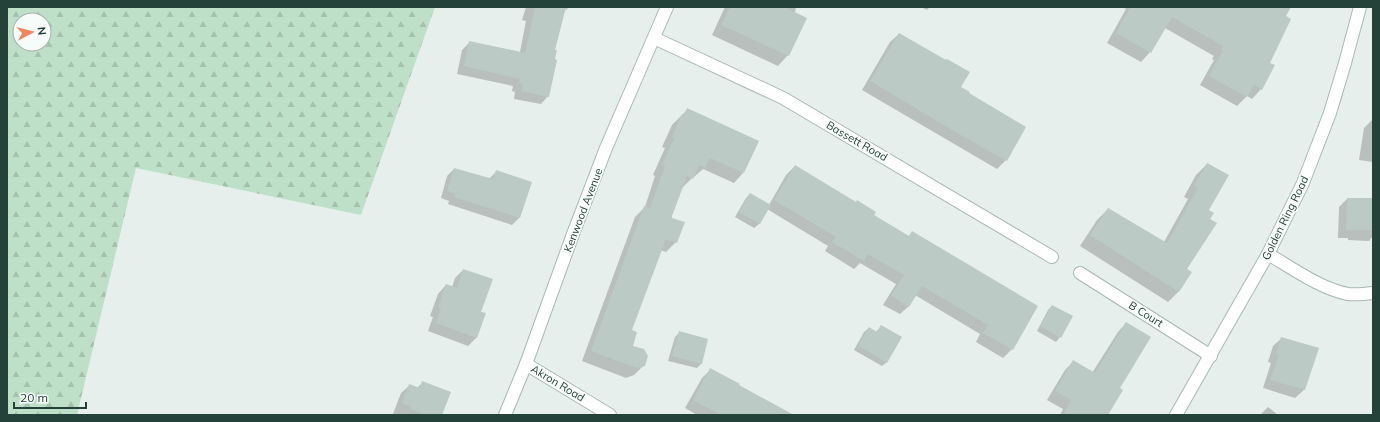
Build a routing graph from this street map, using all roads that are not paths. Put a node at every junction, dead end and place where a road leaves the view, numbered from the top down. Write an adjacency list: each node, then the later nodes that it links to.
1 (667, 7): 3 (street, Kenwood Avenue)
2 (1360, 7): 4 (street, Golden Ring Road)
3 (654, 38): 5 (street, Bassett Road); 9 (street, Kenwood Avenue)
4 (1268, 254): 7 (street); 8 (street, Golden Ring Road)
5 (1052, 257)
6 (1080, 273): 8 (street, B Court)
7 (1373, 293)
8 (1211, 356): 12 (street, Golden Ring Road)
9 (526, 364): 10 (street, Kenwood Avenue); 11 (street, Akron Road)
10 (505, 415)
11 (610, 415)
12 (1176, 415)

